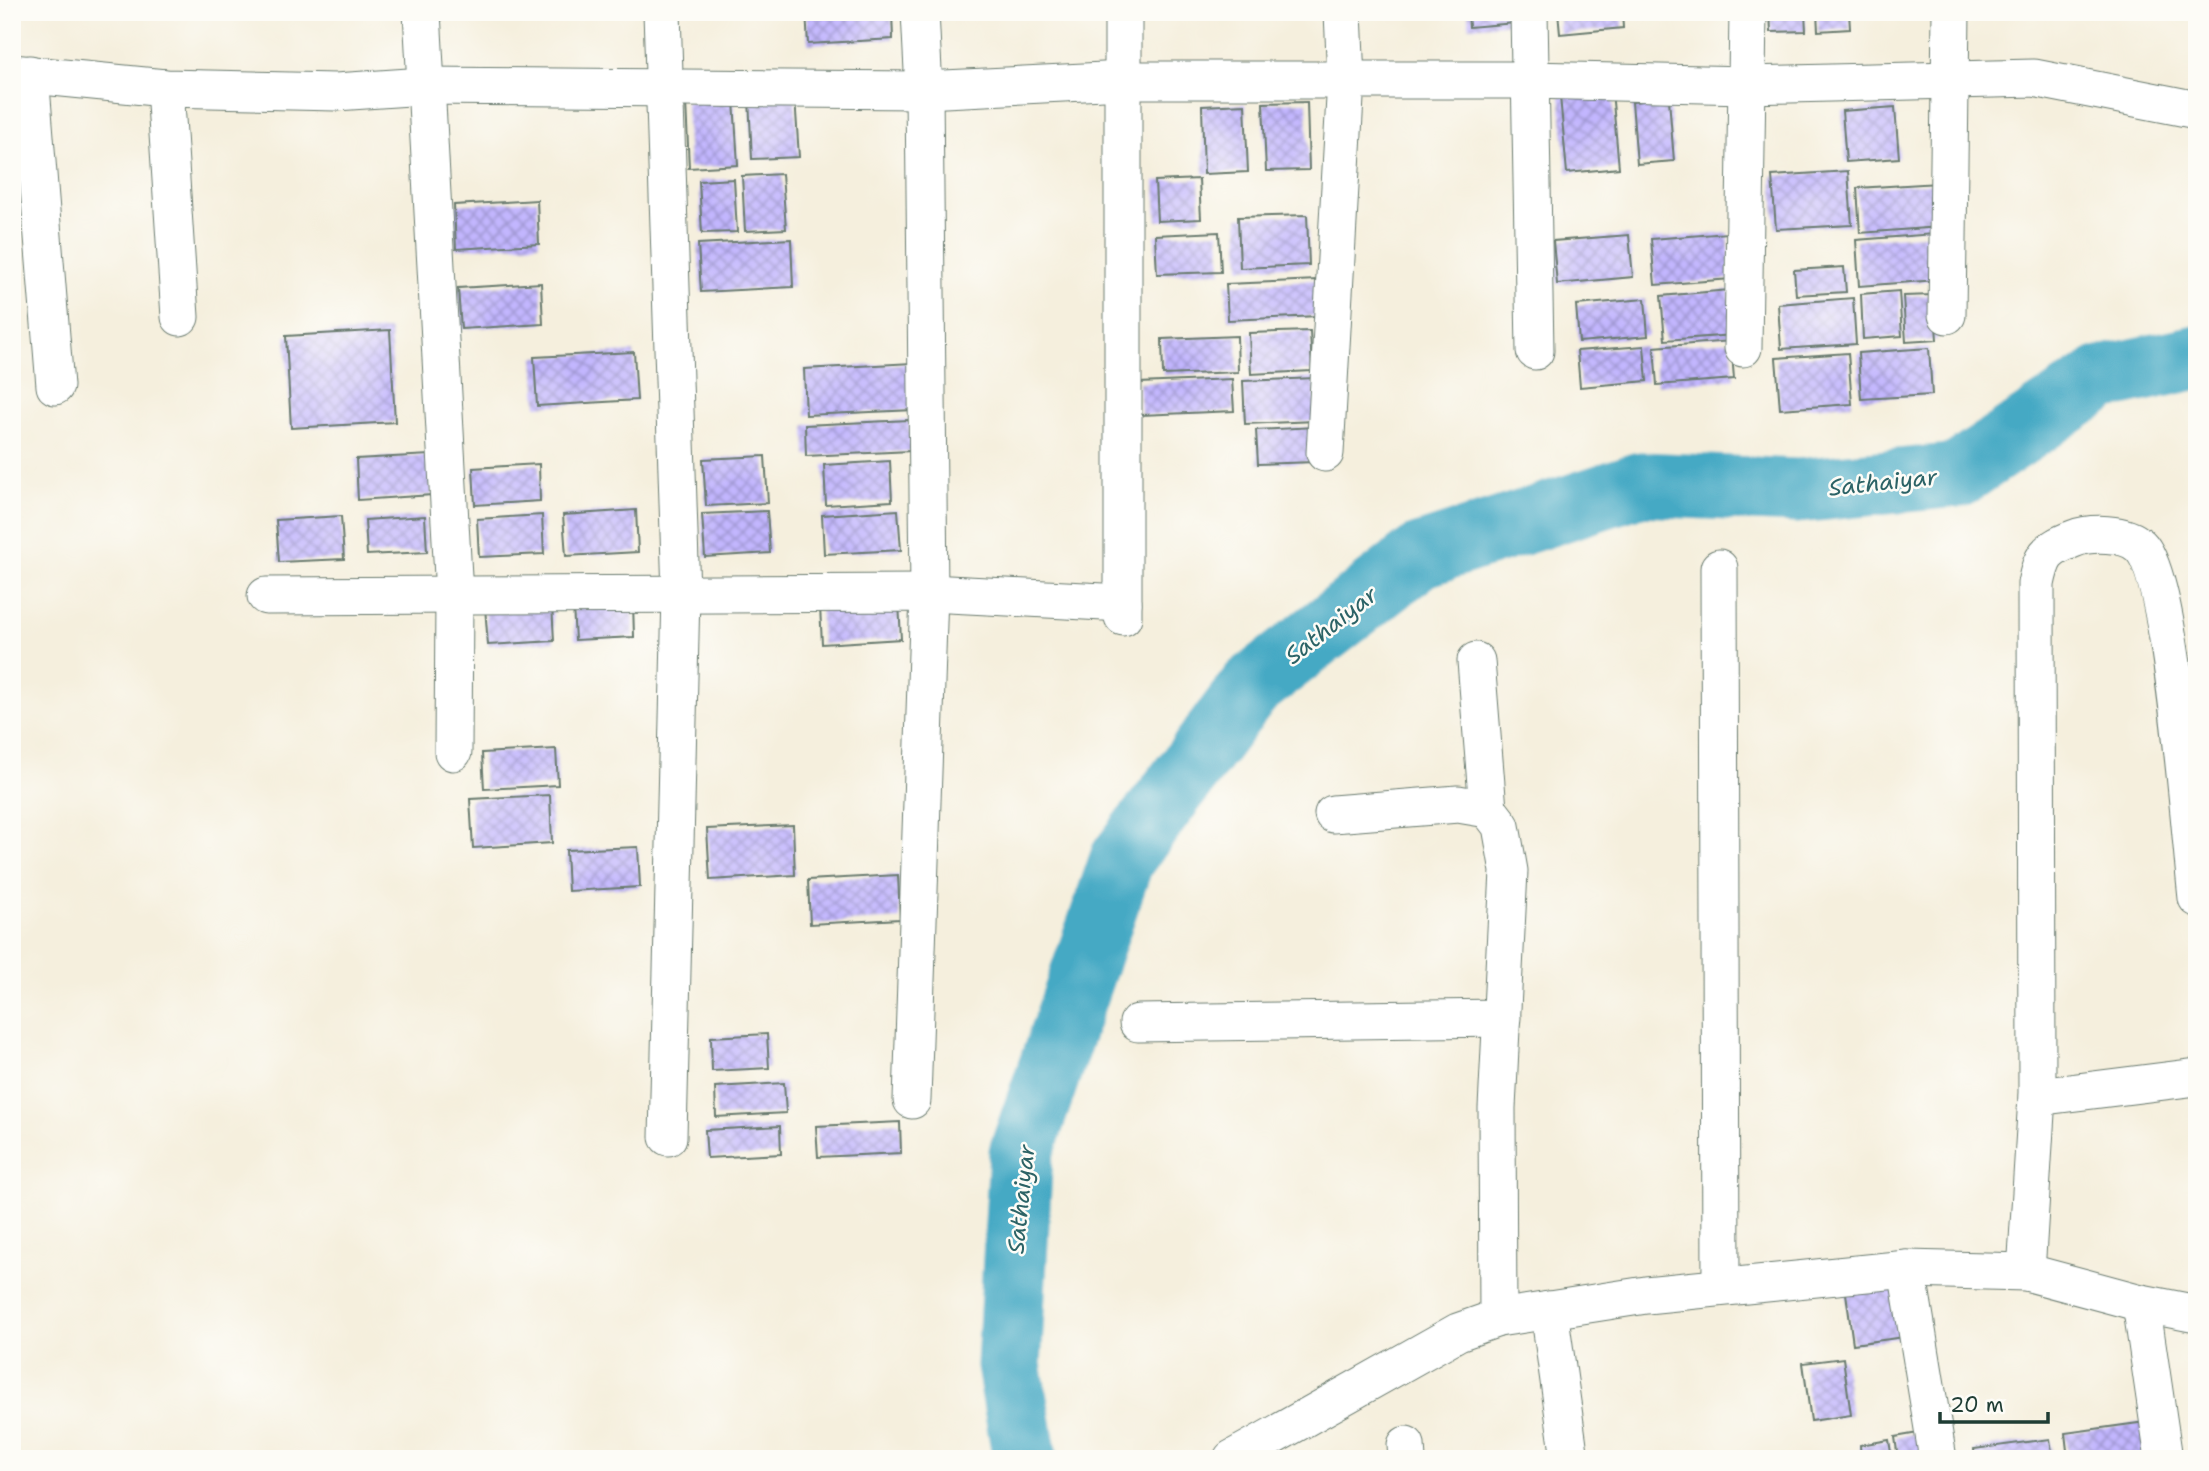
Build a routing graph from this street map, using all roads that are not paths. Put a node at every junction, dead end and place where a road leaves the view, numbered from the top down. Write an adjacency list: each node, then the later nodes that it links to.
1 (422, 12): 15 (street)
2 (662, 12): 16 (street)
3 (920, 12): 18 (street)
4 (1123, 12): 11 (street)
5 (1343, 12): 12 (street)
6 (1530, 12): 13 (street)
7 (1748, 12): 14 (street)
8 (1951, 12): 10 (street)
9 (21, 73): 17 (street); 24 (street)
10 (1952, 79): 14 (street); 19 (street); 20 (street)
11 (1124, 80): 12 (street); 18 (street); 27 (street)
12 (1346, 80): 13 (street); 25 (street)
13 (1529, 80): 14 (street); 23 (street)
14 (1747, 85): 22 (street)
15 (424, 86): 16 (street); 17 (street); 29 (street)
16 (666, 86): 18 (street); 28 (street)
17 (165, 88): 21 (street)
18 (924, 90): 27 (street)
19 (2197, 110)
20 (1947, 315)
21 (180, 317)
22 (1743, 348)
23 (1535, 351)
24 (55, 386)
25 (1325, 453)
26 (1719, 568): 44 (street)
27 (929, 593): 28 (street); 40 (street)
28 (681, 594): 29 (street); 41 (street)
29 (454, 595): 30 (street); 32 (street)
30 (266, 596)
31 (1476, 661): 33 (street)
32 (453, 752)
33 (1488, 809): 34 (street); 36 (street)
34 (1333, 814)
35 (2197, 898): 39 (street)
36 (1502, 1018): 37 (street); 48 (street)
37 (1138, 1023)
38 (2197, 1077): 39 (street)
39 (2037, 1097): 43 (street)
40 (912, 1100)
41 (668, 1137)
42 (1907, 1269): 43 (street); 44 (street); 51 (street)
43 (2026, 1272): 45 (street)
44 (1721, 1286): 46 (street)
45 (2141, 1303): 47 (street); 52 (street)
46 (1549, 1310): 48 (street); 50 (street)
47 (2197, 1314)
48 (1498, 1318): 49 (street)
49 (1232, 1459)
50 (1570, 1459)
51 (1938, 1459)
52 (2164, 1459)

